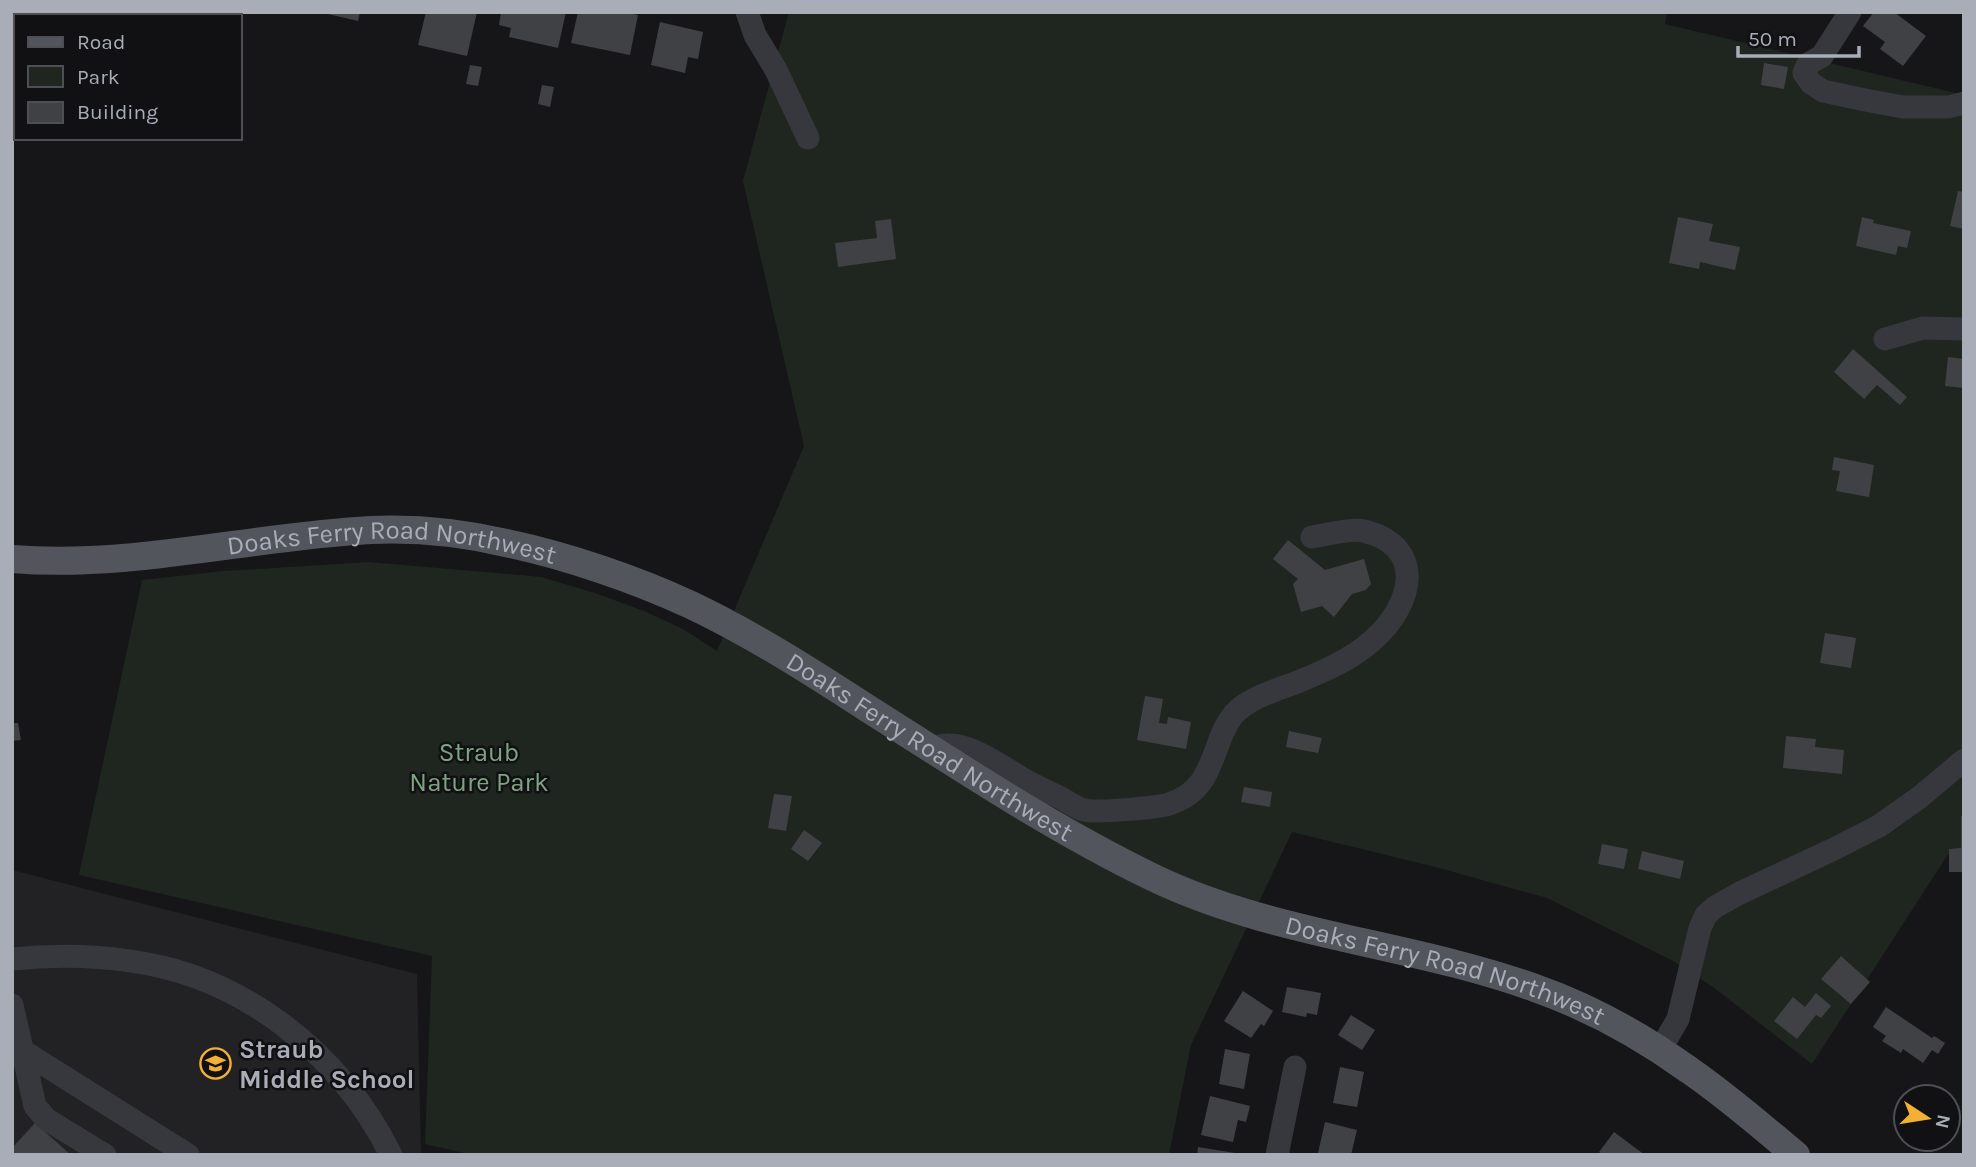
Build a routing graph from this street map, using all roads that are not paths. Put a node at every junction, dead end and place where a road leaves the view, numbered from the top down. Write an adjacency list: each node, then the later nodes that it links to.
1 (747, 12): 4 (street)
2 (1850, 12): 3 (street)
3 (1964, 103)
4 (808, 138)
5 (1964, 330): 6 (street)
6 (1885, 339)
7 (1312, 537): 9 (street)
8 (12, 559): 9 (main road, Doaks Ferry Road Northwest)
9 (931, 748): 13 (main road, Doaks Ferry Road Northwest)
10 (1964, 760): 13 (street)
11 (12, 959): 18 (street)
12 (12, 1005): 14 (street)
13 (1660, 1050): 20 (main road, Doaks Ferry Road Northwest)
14 (23, 1051): 16 (street); 17 (street)
15 (1295, 1068): 19 (street)
16 (105, 1155)
17 (188, 1155)
18 (391, 1155)
19 (1277, 1155)
20 (1796, 1155)

